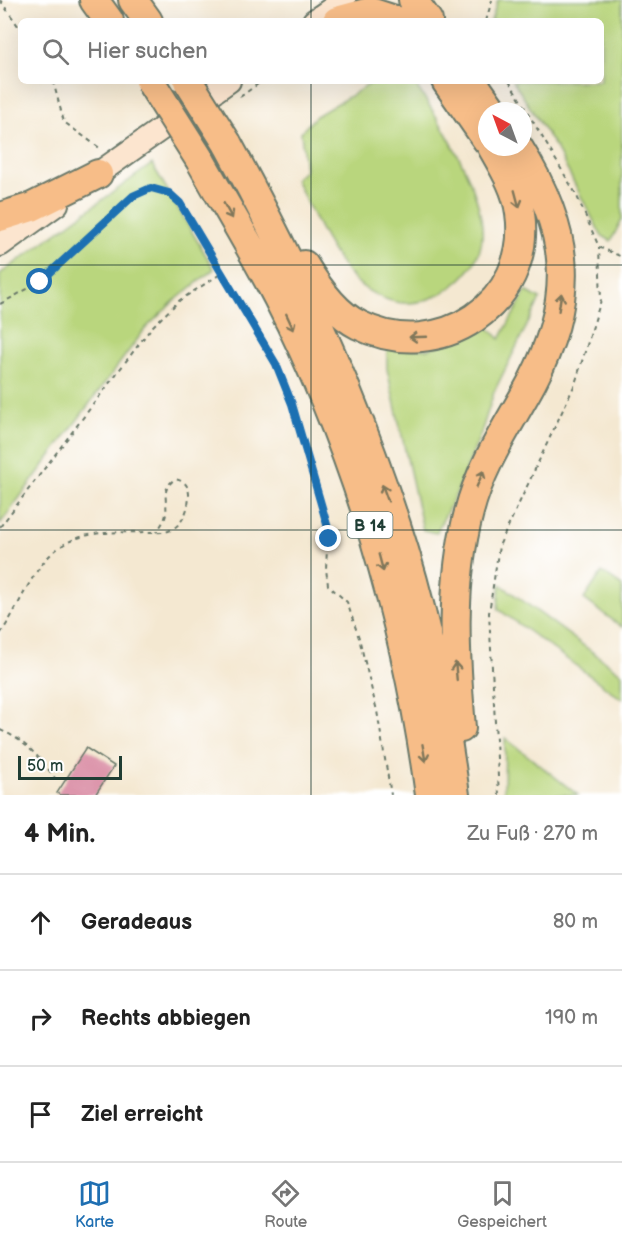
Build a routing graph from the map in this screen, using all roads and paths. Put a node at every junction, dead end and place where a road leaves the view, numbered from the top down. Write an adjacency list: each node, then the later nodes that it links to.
1 (0, 0): 16 (path)
2 (94, 0): 8 (highway)
3 (133, 0): 9 (highway)
4 (344, 0): 10 (street)
5 (388, 0): 13 (highway)
6 (413, 0): 14 (highway)
7 (492, 0): 15 (path)
8 (107, 18)
9 (146, 18)
10 (318, 18)
11 (348, 18): 12 (highway)
12 (389, 18)
13 (402, 18)
14 (426, 18)
15 (487, 18)
16 (18, 26)
17 (54, 84): 28 (path)
18 (152, 84): 43 (highway, B 14, one-way to 43, bridge)
19 (190, 84): 30 (highway, B 14, bridge)
20 (225, 84): 28 (street)
21 (448, 84): 25 (highway)
22 (473, 84): 24 (highway)
23 (512, 84): 32 (path)
24 (486, 102)
25 (478, 127)
26 (497, 156): 30 (highway, one-way to 30)
27 (523, 156): 40 (highway, one-way to 27)
28 (106, 168): 29 (highway); 31 (street)
29 (0, 217)
30 (276, 232): 40 (highway, B 14, one-way to 30)
31 (0, 245)
32 (599, 247): 33 (path); 45 (path)
33 (622, 257)
34 (222, 273): 35 (path); 36 (path); 42 (path)
35 (0, 304)
36 (0, 527)
37 (157, 532): 37 (path); 38 (path)
38 (0, 634)
39 (0, 730): 41 (path)
40 (450, 753): 44 (highway, B 14)
41 (55, 778)
42 (391, 795)
43 (430, 795)
44 (455, 795)
45 (499, 795)

